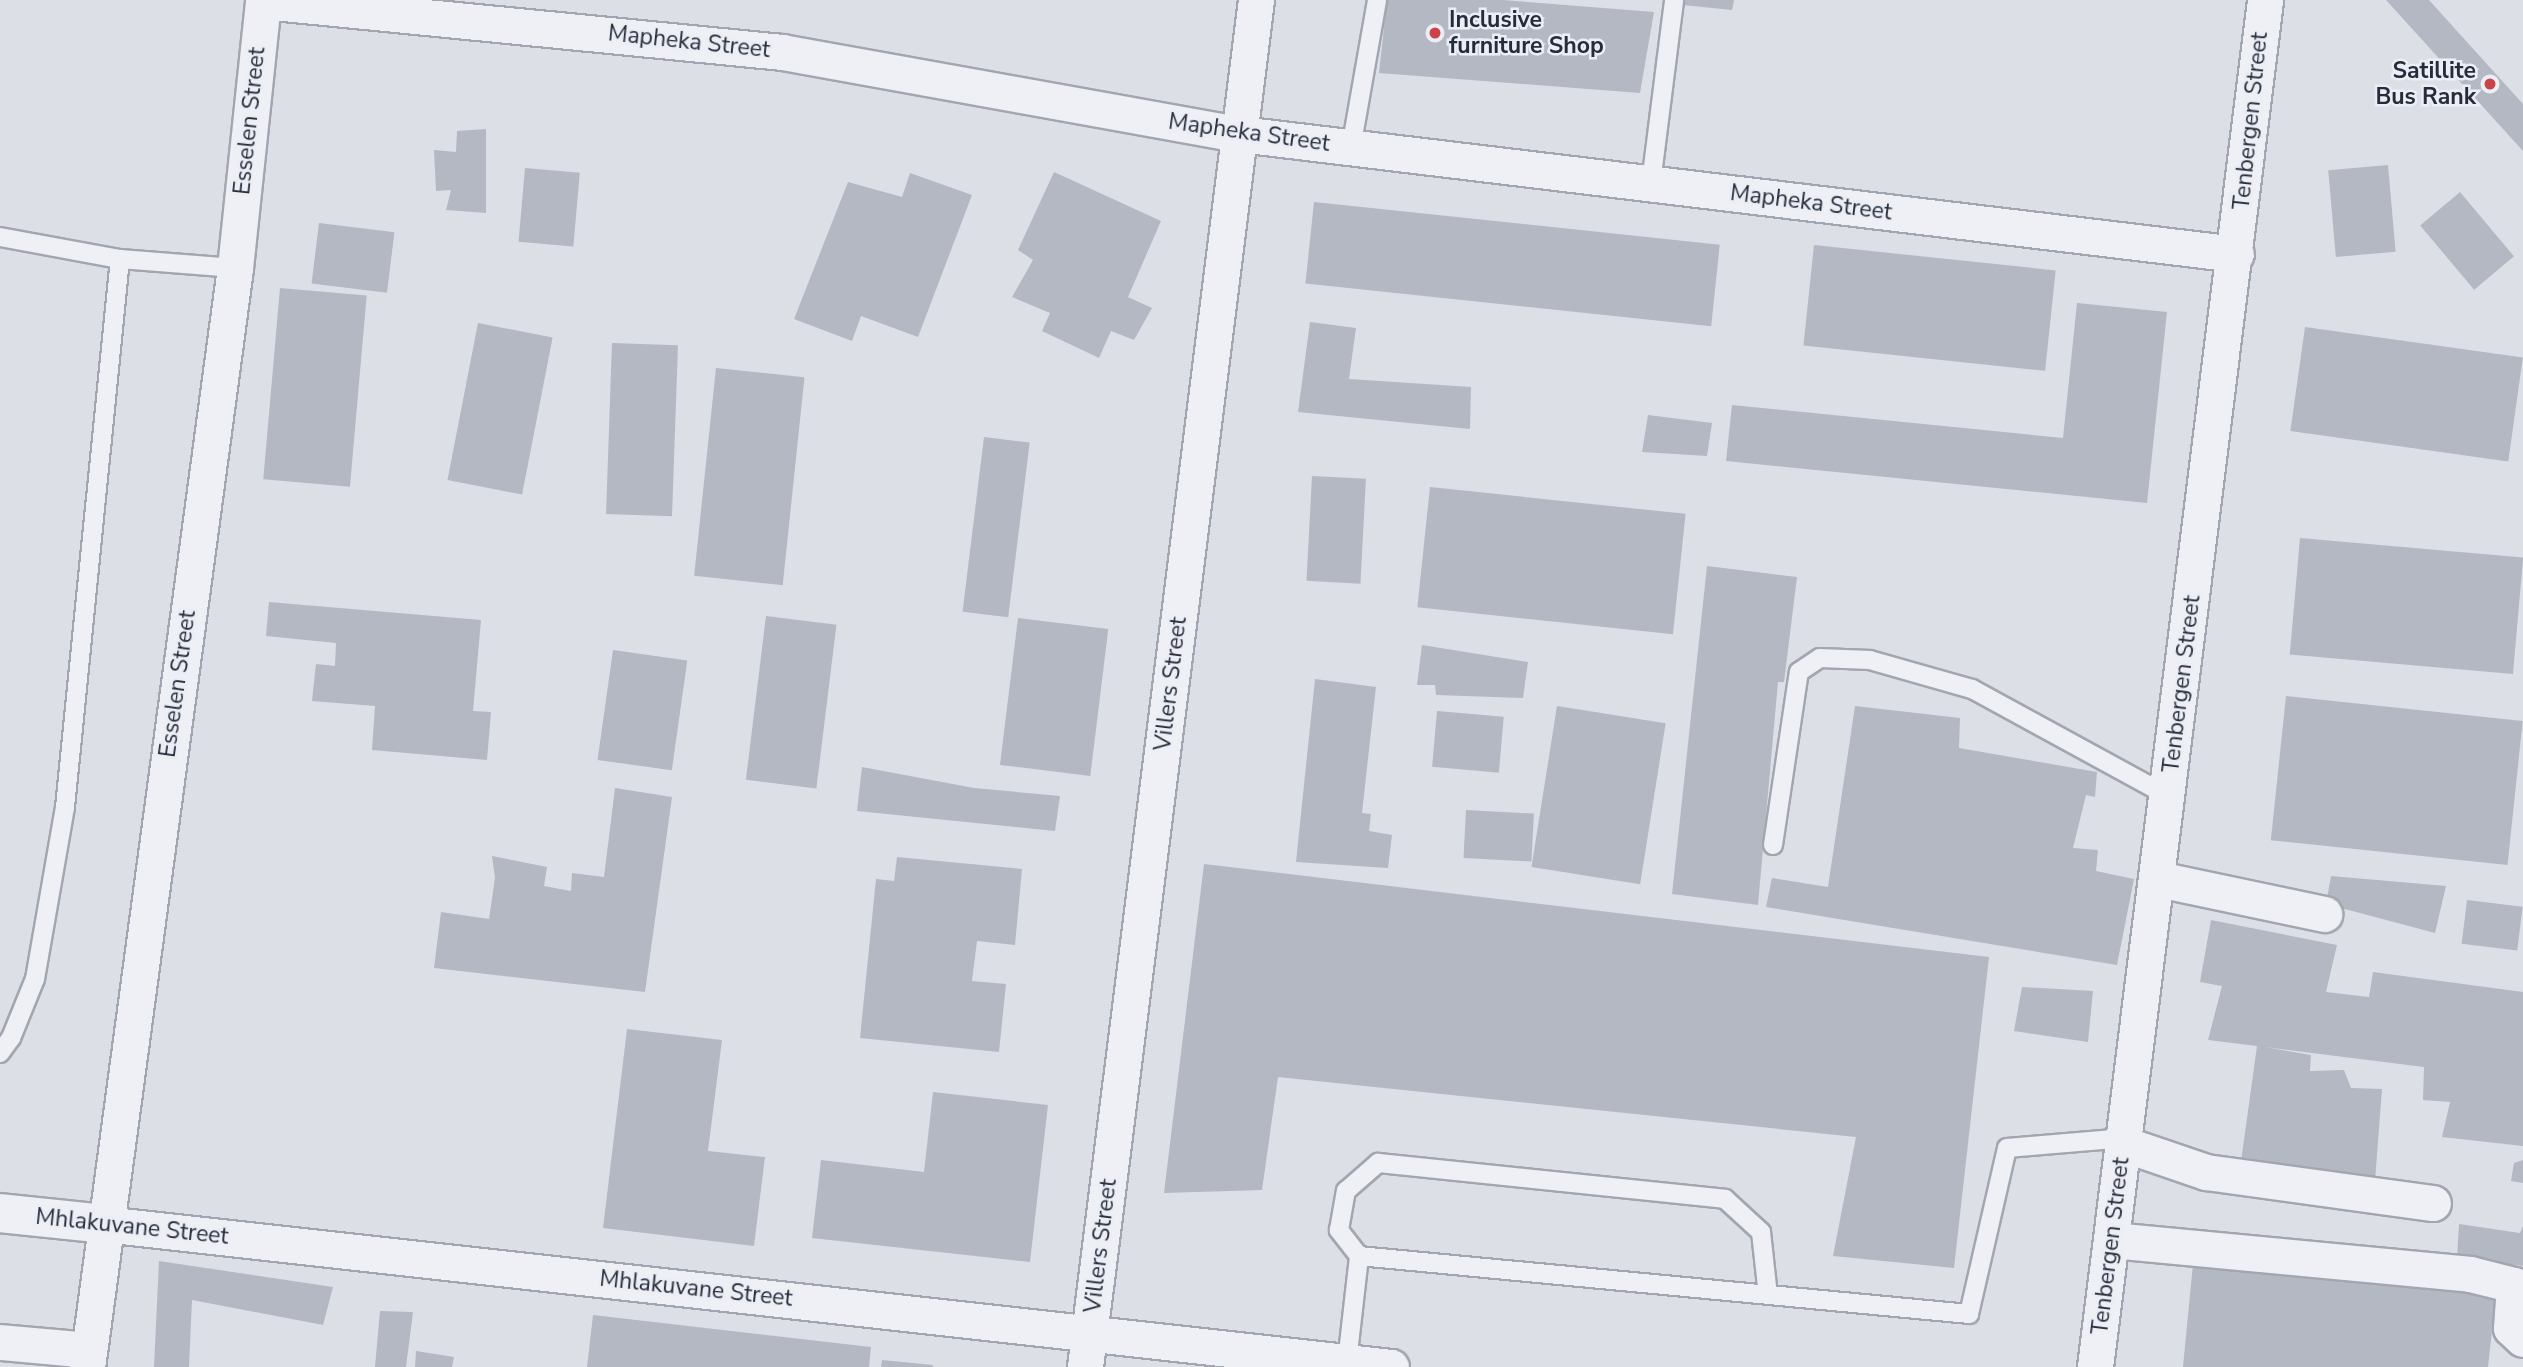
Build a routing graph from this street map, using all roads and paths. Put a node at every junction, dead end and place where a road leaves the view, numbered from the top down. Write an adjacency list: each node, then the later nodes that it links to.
1 (262, 0): 6 (street, Mapheka Street); 12 (street, Esselen Street)
2 (1255, 0): 6 (street, Villers Street)
3 (1377, 0): 7 (lane)
4 (1674, 0): 8 (lane)
5 (2265, 0): 10 (street, Tenbergen Street)
6 (1240, 134): 7 (street, Mapheka Street); 25 (street, Villers Street)
7 (1351, 148): 8 (street, Mapheka Street)
8 (1651, 183): 10 (street, Mapheka Street)
9 (0, 237): 11 (lane)
10 (2236, 254): 13 (street, Tenbergen Street)
11 (120, 259): 12 (lane); 17 (lane)
12 (235, 268): 21 (street, Esselen Street)
13 (2168, 796): 14 (lane); 15 (street, Tenbergen Street)
14 (1773, 845)
15 (2158, 879): 16 (street); 18 (street, Tenbergen Street)
16 (2324, 914)
17 (0, 1053)
18 (2125, 1141): 19 (street); 22 (street, Tenbergen Street); 24 (lane)
19 (2433, 1203)
20 (0, 1213): 21 (street, Mhlakuvane Street)
21 (104, 1224): 25 (street, Mhlakuvane Street); 29 (street, Esselen Street)
22 (2112, 1240): 26 (street); 33 (street, Tenbergen Street)
23 (1359, 1256): 24 (lane); 24 (lane); 30 (lane)
24 (1769, 1295)
25 (1090, 1332): 30 (street, Mhlakuvane Street); 31 (street, Villers Street)
26 (2523, 1339)
27 (0, 1342): 29 (street)
28 (2523, 1354): 34 (street)
29 (88, 1359)
30 (1347, 1362): 32 (street, Mhlakuvane Street)
31 (1085, 1367)
32 (1391, 1367)
33 (2095, 1367)
34 (2521, 1367)

